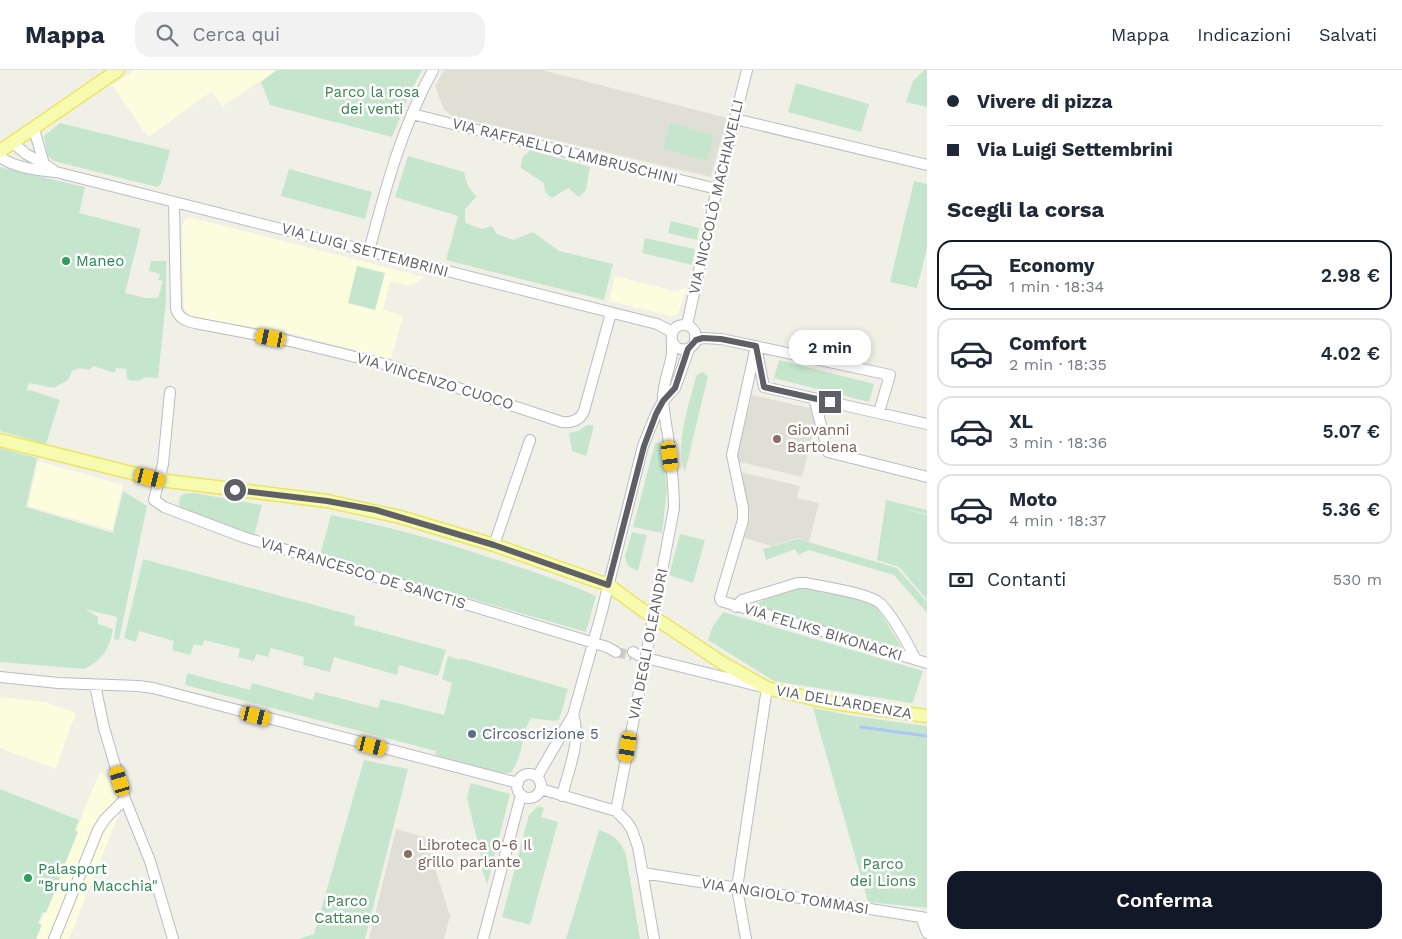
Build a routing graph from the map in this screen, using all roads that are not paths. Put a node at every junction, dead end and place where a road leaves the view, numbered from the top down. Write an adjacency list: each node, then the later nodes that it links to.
1 (118, 70): 6 (main road)
2 (433, 70): 4 (street)
3 (747, 70): 5 (street, VIA NICCOLÒ MACHIAVELLI)
4 (412, 114): 13 (street, VIA RAFFAELLO LAMBRUSCHINI); 15 (street)
5 (735, 119): 11 (street); 13 (street, VIA NICCOLÒ MACHIAVELLI)
6 (34, 129): 7 (main road); 10 (street)
7 (13, 142): 8 (main road); 10 (street, VIA LUIGI SETTEMBRINI)
8 (0, 151)
9 (0, 157): 12 (street, VIA LUIGI SETTEMBRINI)
10 (44, 164): 12 (street, VIA LUIGI SETTEMBRINI)
11 (927, 166)
12 (56, 172): 14 (street, VIA LUIGI SETTEMBRINI)
13 (717, 189): 17 (street, VIA NICCOLÒ MACHIAVELLI)
14 (174, 202): 15 (street, VIA LUIGI SETTEMBRINI); 16 (street, VIA VINCENZO CUOCO)
15 (369, 251): 16 (street, VIA LUIGI SETTEMBRINI)
16 (611, 313): 18 (street, VIA LUIGI SETTEMBRINI)
17 (687, 325): 18 (street); 19 (street)
18 (672, 336): 21 (street); 24 (street)
19 (696, 340): 20 (street); 21 (street)
20 (756, 346): 23 (street); 25 (street); 33 (street)
21 (688, 349): 24 (street)
22 (170, 392): 30 (street)
23 (814, 398): 25 (street); 29 (street)
24 (663, 401): 32 (street); 52 (street, VIA DEGLI OLEANDRI, bridge)
25 (879, 412): 26 (street)
26 (927, 424)
27 (0, 440): 30 (main road)
28 (530, 440): 31 (street)
29 (927, 477)
30 (160, 480): 31 (main road); 36 (street, VIA FRANCESCO DE SANCTIS)
31 (494, 545): 32 (main road)
32 (608, 585): 34 (main road); 36 (street)
33 (736, 607): 39 (street, VIA FELIKS BIKONACKI); 39 (street, VIA FELIKS BIKONACKI)
34 (648, 614)
35 (661, 622): 43 (main road, VIA DELL'ARDENZA)
36 (594, 643): 37 (street); 44 (street)
37 (614, 649)
38 (654, 660): 43 (street)
39 (916, 660): 40 (street, VIA FELIKS BIKONACKI)
40 (927, 663)
41 (0, 676): 42 (street)
42 (94, 685): 47 (street); 51 (street)
43 (767, 688): 45 (main road, VIA DELL'ARDENZA); 54 (street)
44 (573, 715): 46 (street); 50 (street)
45 (927, 716)
46 (537, 777): 47 (street); 48 (street)
47 (518, 783): 49 (street)
48 (541, 789): 49 (street); 50 (street)
49 (523, 796): 59 (street)
50 (562, 796): 52 (street)
51 (125, 799): 57 (street); 58 (street)
52 (616, 811): 53 (street)
53 (643, 873): 54 (street, VIA ANGIOLO TOMMASI); 60 (street)
54 (737, 888): 55 (street, VIA ANGIOLO TOMMASI); 61 (street)
55 (924, 918): 56 (street)
56 (927, 933)
57 (54, 939)
58 (173, 939)
59 (483, 939)
60 (654, 939)
61 (746, 939)

